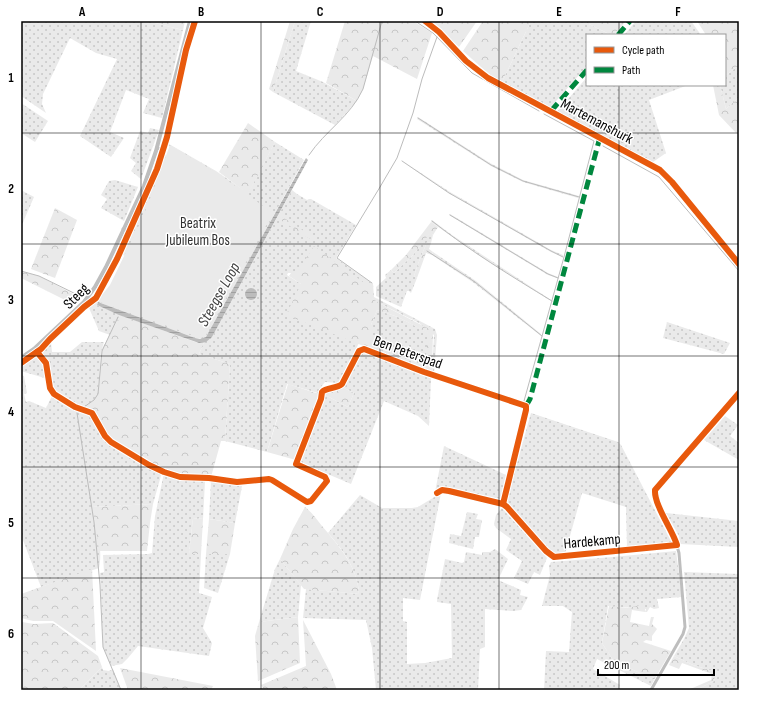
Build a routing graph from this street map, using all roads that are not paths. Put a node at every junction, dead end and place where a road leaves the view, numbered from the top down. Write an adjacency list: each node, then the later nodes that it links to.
1 (190, 21): 3 (street, Steeg)
2 (425, 21): 7 (street, Martemanshurk)
3 (157, 148): 4 (street); 5 (street, Steeg)
4 (163, 150)
5 (123, 229): 6 (street); 8 (street, Steeg)
6 (130, 231)
7 (739, 264)
8 (21, 358)
9 (739, 393): 11 (street)
10 (437, 492): 11 (street, Hardekamp)
11 (677, 545): 12 (street)
12 (651, 690)

